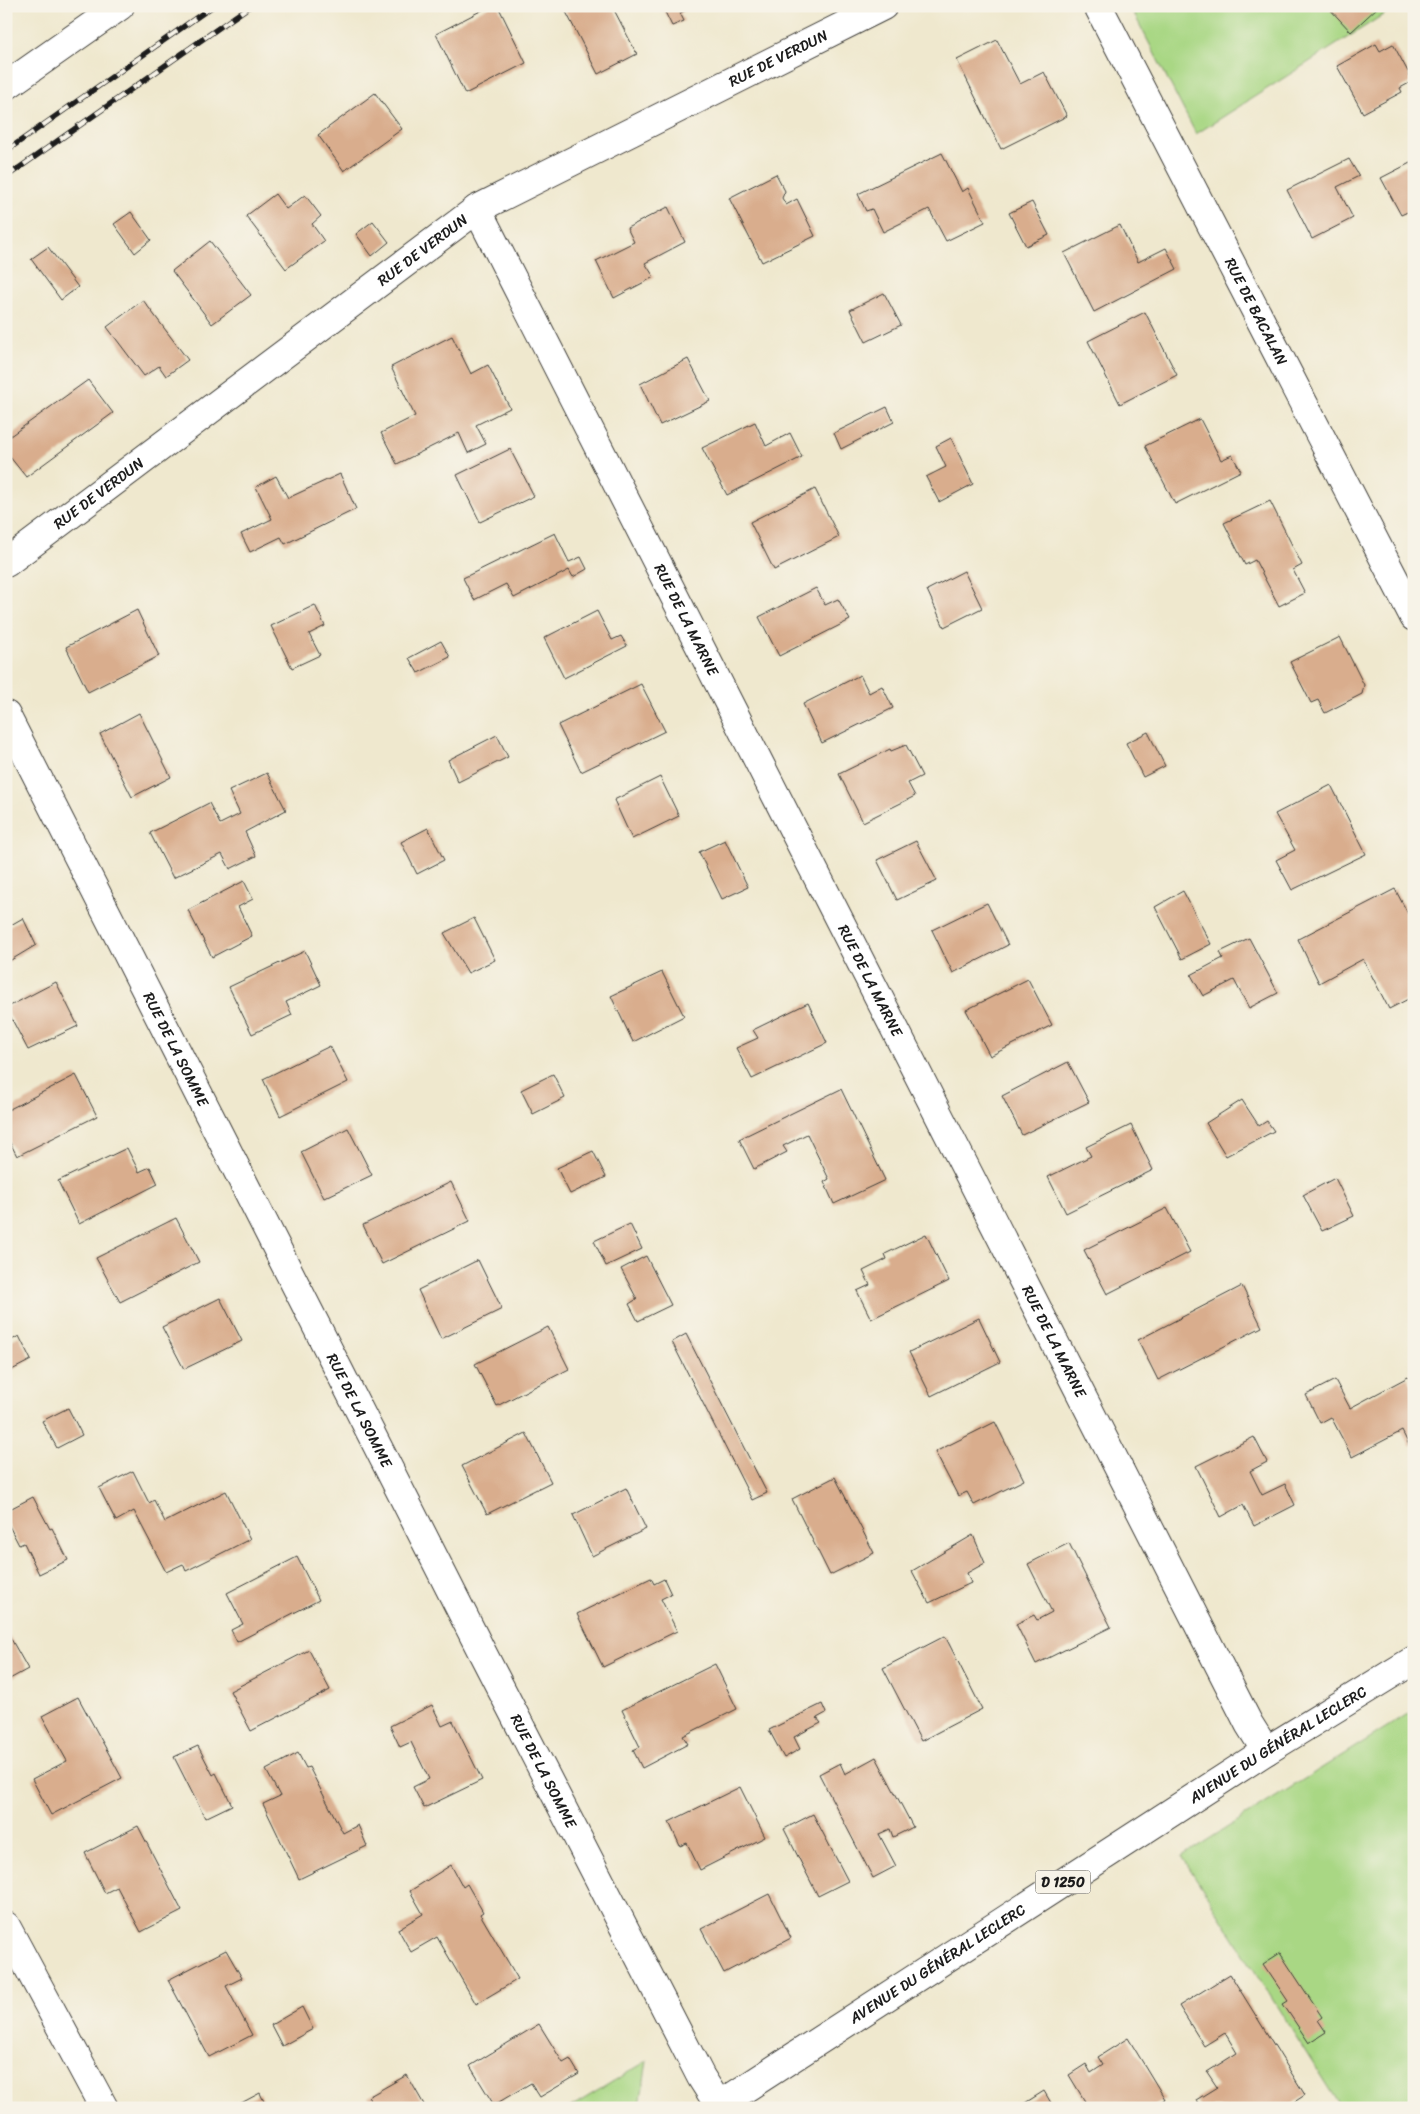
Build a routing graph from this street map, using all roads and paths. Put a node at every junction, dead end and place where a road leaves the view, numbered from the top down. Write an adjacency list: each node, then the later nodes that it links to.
1 (120, 6): 4 (street)
2 (884, 6): 5 (street, RUE DE VERDUN)
3 (1098, 6): 7 (street, RUE DE BACALAN)
4 (6, 86)
5 (477, 209): 6 (street, RUE DE VERDUN); 10 (street, RUE DE LA MARNE)
6 (6, 563)
7 (1414, 617)
8 (6, 715): 12 (street, RUE DE LA SOMME)
9 (1414, 1660): 10 (street, AVENUE DU GÉNÉRAL LECLERC / D 1250)
10 (1266, 1751): 12 (street, AVENUE DU GÉNÉRAL LECLERC / D 1250)
11 (6, 1926): 13 (street)
12 (717, 2106)
13 (104, 2108)

